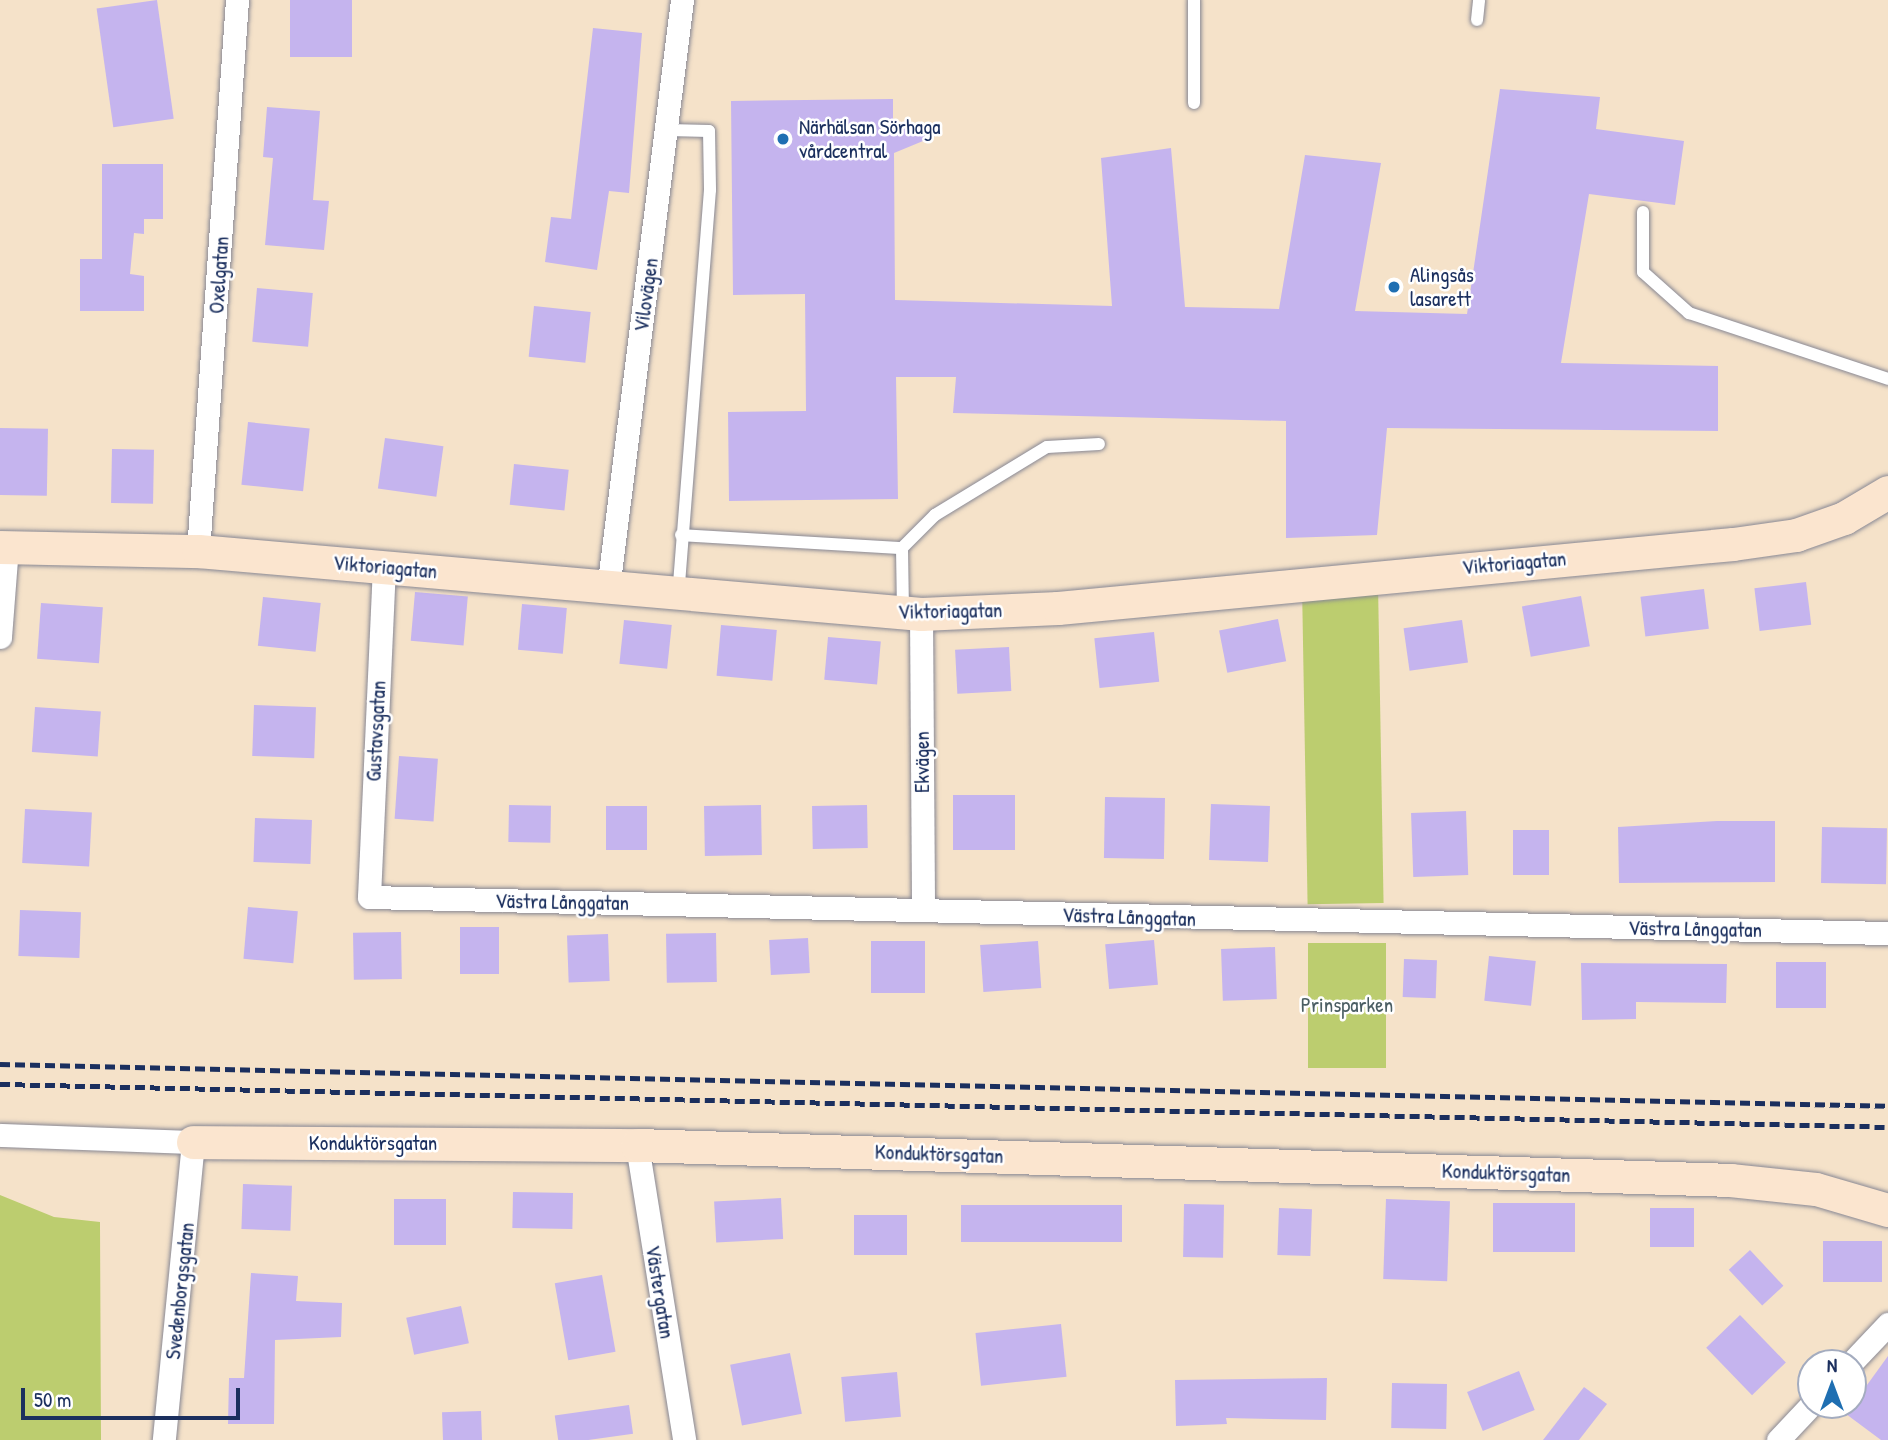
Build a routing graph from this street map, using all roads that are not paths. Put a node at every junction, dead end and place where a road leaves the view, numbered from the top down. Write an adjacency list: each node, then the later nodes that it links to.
1 (237, 0): 15 (street, Oxelgatan)
2 (682, 0): 7 (street, Vilovägen)
3 (1194, 0): 6 (lane)
4 (1479, 0): 5 (lane)
5 (1477, 20)
6 (1194, 103)
7 (668, 130): 12 (lane); 17 (street, Vilovägen)
8 (1643, 212): 9 (lane)
9 (1888, 379)
10 (1099, 444): 14 (lane)
11 (1888, 492): 19 (street, Viktoriagatan)
12 (681, 535): 14 (lane); 18 (lane)
13 (3, 547): 15 (street, Viktoriagatan); 20 (street)
14 (902, 548): 19 (lane)
15 (198, 551): 16 (street, Viktoriagatan)
16 (384, 566): 17 (street, Viktoriagatan); 21 (street, Gustavsgatan)
17 (608, 589): 18 (street, Viktoriagatan)
18 (677, 596): 19 (street, Viktoriagatan)
19 (912, 613): 22 (street, Ekvägen)
20 (0, 637)
21 (369, 897): 22 (street, Västra Långgatan)
22 (923, 910): 23 (street, Västra Långgatan)
23 (1888, 933)
24 (0, 1135): 25 (street, Konduktörsgatan)
25 (193, 1142): 26 (street, Konduktörsgatan); 31 (street, Svedenborgsgatan)
26 (637, 1144): 27 (street, Konduktörsgatan); 32 (street, Västergatan)
27 (1882, 1207)
28 (1888, 1324): 29 (street)
29 (1864, 1349)
30 (1798, 1419): 33 (street)
31 (164, 1440)
32 (684, 1440)
33 (1778, 1440)

